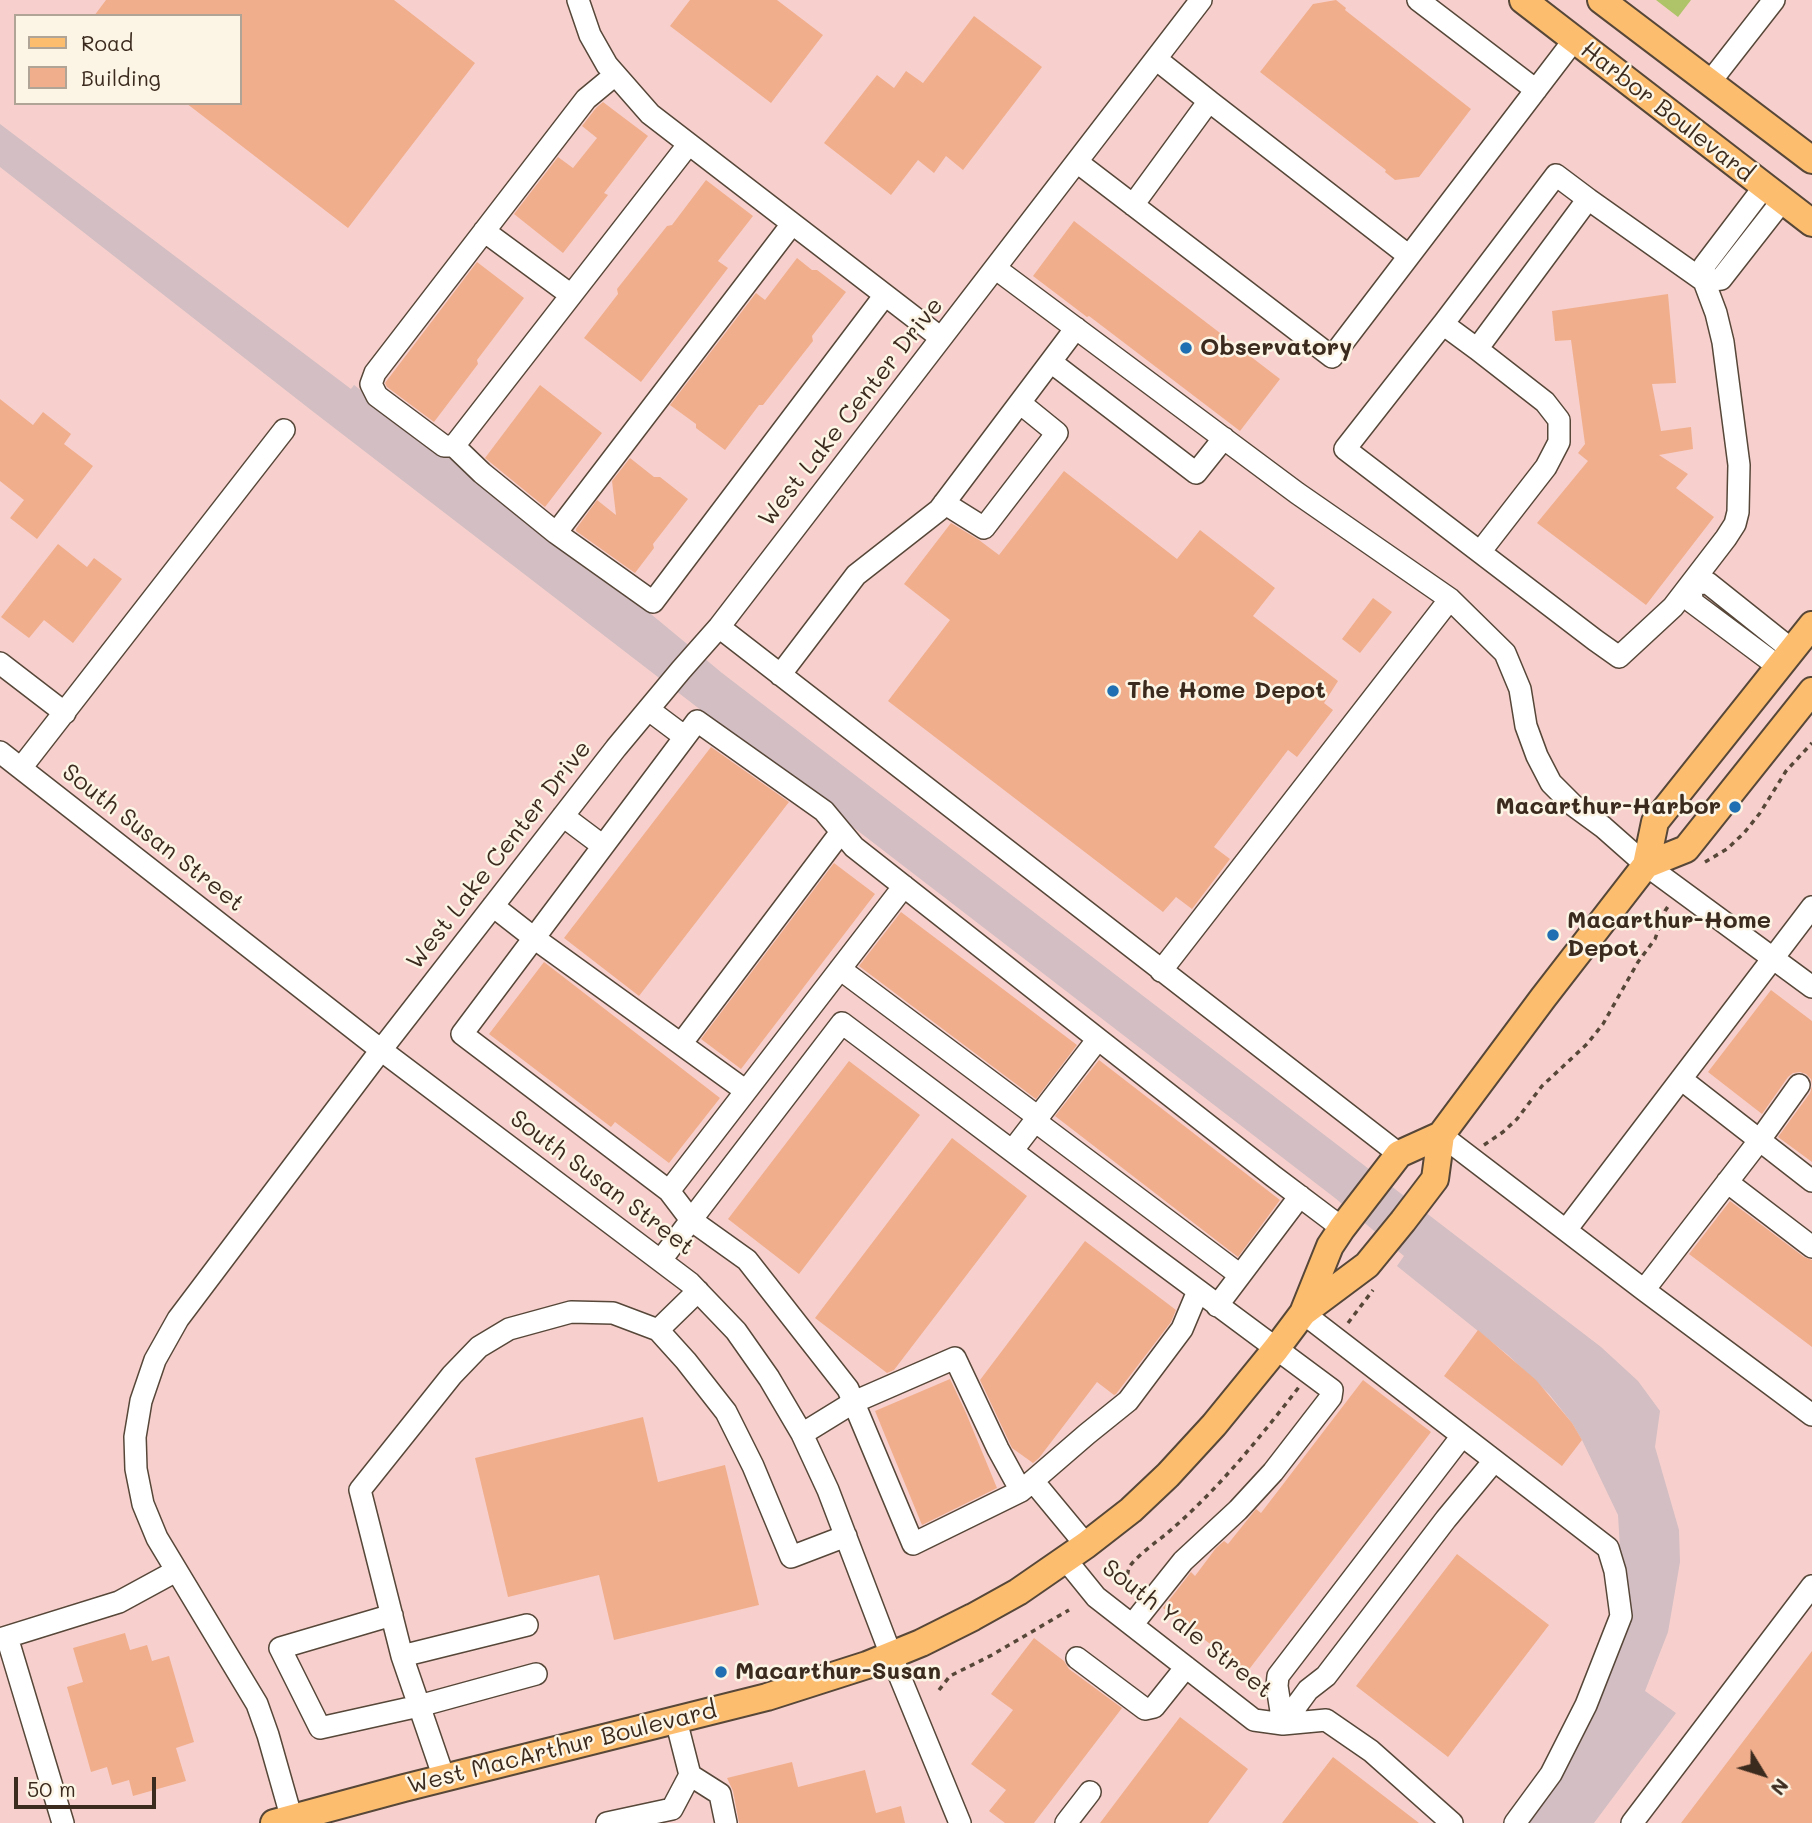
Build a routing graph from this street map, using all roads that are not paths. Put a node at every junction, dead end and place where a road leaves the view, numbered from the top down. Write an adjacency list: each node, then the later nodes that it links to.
1 (578, 0): 9 (street)
2 (1201, 0): 8 (street, West Lake Center Drive)
3 (1419, 0): 11 (street)
4 (1523, 0): 7 (main road, Harbor Boulevard)
5 (1601, 0): 10 (main road, Harbor Boulevard)
6 (1774, 0): 10 (street)
7 (1574, 40): 11 (street); 16 (main road, Harbor Boulevard)
8 (1156, 59): 12 (street); 15 (street, West Lake Center Drive)
9 (615, 75): 13 (street); 21 (street)
10 (1710, 82): 14 (main road, Harbor Boulevard)
11 (1536, 90): 22 (street)
12 (1209, 101): 18 (street); 22 (street)
13 (688, 145): 20 (street); 25 (street)
14 (1812, 160)
15 (1077, 162): 18 (street); 23 (street, West Lake Center Drive)
16 (1773, 194): 19 (main road, Harbor Boulevard); 24 (street)
17 (1588, 200): 24 (street); 27 (street); 30 (street)
18 (1133, 205): 22 (street)
19 (1812, 223)
20 (792, 224): 26 (street); 37 (street)
21 (484, 231): 25 (street); 35 (street)
22 (1409, 256)
23 (995, 268): 28 (street); 29 (street, West Lake Center Drive)
24 (1704, 281): 39 (street)
25 (571, 295): 35 (street)
26 (886, 295): 29 (street); 37 (street)
27 (1443, 324): 30 (street); 38 (street)
28 (1076, 328): 31 (street); 34 (street)
29 (941, 338): 42 (street, West Lake Center Drive)
30 (1477, 349): 38 (street)
31 (1051, 362): 32 (street); 34 (street)
32 (1020, 403): 36 (street); 36 (street)
33 (284, 430): 48 (street)
34 (1224, 438): 40 (street)
35 (454, 446): 37 (street)
36 (944, 503): 45 (street)
37 (556, 533)
38 (1480, 552): 39 (street)
39 (1691, 584): 43 (street)
40 (1450, 599): 55 (street); 62 (street)
41 (1812, 625): 43 (main road, West MacArthur Boulevard)
42 (719, 627): 45 (street); 47 (street, West Lake Center Drive)
43 (1786, 658): 55 (main road, West MacArthur Boulevard)
44 (0, 663): 48 (street)
45 (780, 675): 62 (street)
46 (1812, 691): 55 (main road)
47 (649, 710): 49 (street); 52 (street, West Lake Center Drive)
48 (65, 713): 51 (street)
49 (685, 737): 53 (street); 54 (street)
50 (0, 752): 51 (street, South Susan Street)
51 (21, 768): 66 (street, South Susan Street)
52 (563, 816): 54 (street); 57 (street, West Lake Center Drive)
53 (841, 832): 56 (street); 65 (street)
54 (603, 846): 59 (street)
55 (1646, 865): 60 (street); 71 (main road, West MacArthur Boulevard)
56 (904, 886): 61 (street); 64 (street)
57 (493, 906): 59 (street); 66 (street, West Lake Center Drive)
58 (1812, 907): 60 (street)
59 (534, 938): 65 (street); 77 (street)
60 (1773, 959): 63 (street); 67 (street)
61 (840, 969): 69 (street); 70 (street)
62 (1161, 971): 74 (street)
63 (1812, 987)
64 (1098, 1039): 70 (street); 78 (street)
65 (681, 1044): 69 (street)
66 (381, 1050): 83 (street, South Susan Street); 100 (street, West Lake Center Drive)
67 (1681, 1079): 72 (street); 81 (street)
68 (1799, 1085): 72 (street)
69 (746, 1091): 77 (street)
70 (1036, 1119): 73 (street); 84 (street)
71 (1441, 1135): 74 (main road, West MacArthur Boulevard); 81 (street); 89 (main road, West MacArthur Boulevard)
72 (1759, 1140): 75 (street); 76 (street)
73 (1012, 1151): 79 (street); 87 (street)
74 (1399, 1154): 80 (main road, West MacArthur Boulevard)
75 (1812, 1181)
76 (1727, 1182): 82 (street); 85 (street)
77 (669, 1191): 79 (street)
78 (1300, 1196): 80 (street); 84 (street)
79 (691, 1220): 83 (street); 92 (street)
80 (1342, 1228): 89 (main road, West MacArthur Boulevard)
81 (1566, 1230): 85 (street)
82 (1812, 1247)
83 (661, 1260): 86 (street, South Susan Street)
84 (1240, 1275): 88 (street)
85 (1644, 1290): 93 (street)
86 (698, 1291): 90 (street); 94 (street, South Susan Street)
87 (1198, 1291): 88 (street); 97 (street)
88 (1217, 1306): 91 (street)
89 (1303, 1312): 91 (main road, West MacArthur Boulevard); 95 (street)
90 (657, 1330): 98 (street); 102 (street)
91 (1276, 1349): 99 (main road, West MacArthur Boulevard); 104 (street)
92 (854, 1402): 94 (street); 97 (street, South Yale Street); 97 (street)
93 (1812, 1415)
94 (803, 1434): 98 (street, South Susan Street)
95 (1462, 1436): 96 (street); 113 (street)
96 (1494, 1461): 113 (street); 124 (street)
97 (1027, 1486): 99 (street, South Yale Street)
98 (846, 1536): 107 (street, South Susan Street)
99 (1076, 1553): 104 (street, South Yale Street); 107 (main road, West MacArthur Boulevard)
100 (176, 1571): 105 (street); 117 (street, West Lake Center Drive)
101 (1812, 1586): 125 (street)
102 (392, 1615): 106 (street); 111 (street)
103 (527, 1625): 106 (street)
104 (1132, 1625): 109 (street, South Yale Street)
105 (3, 1638): 118 (street)
106 (402, 1656): 111 (street)
107 (891, 1656): 112 (main road, West MacArthur Boulevard); 121 (street, South Susan Street)
108 (1077, 1658): 109 (street)
109 (1185, 1667): 113 (street, South Yale Street)
110 (536, 1674): 111 (street)
111 (419, 1706): 115 (street)
112 (676, 1720): 114 (street); 115 (main road, West MacArthur Boulevard)
113 (1283, 1724): 123 (street, South Yale Street)
114 (690, 1775): 119 (street); 120 (street)
115 (444, 1778): 117 (main road, West MacArthur Boulevard)
116 (1090, 1792): 122 (street)
117 (286, 1821)
118 (62, 1823)
119 (607, 1823)
120 (726, 1823)
121 (960, 1823)
122 (1066, 1823)
123 (1452, 1823)
124 (1515, 1823)
125 (1632, 1823)

